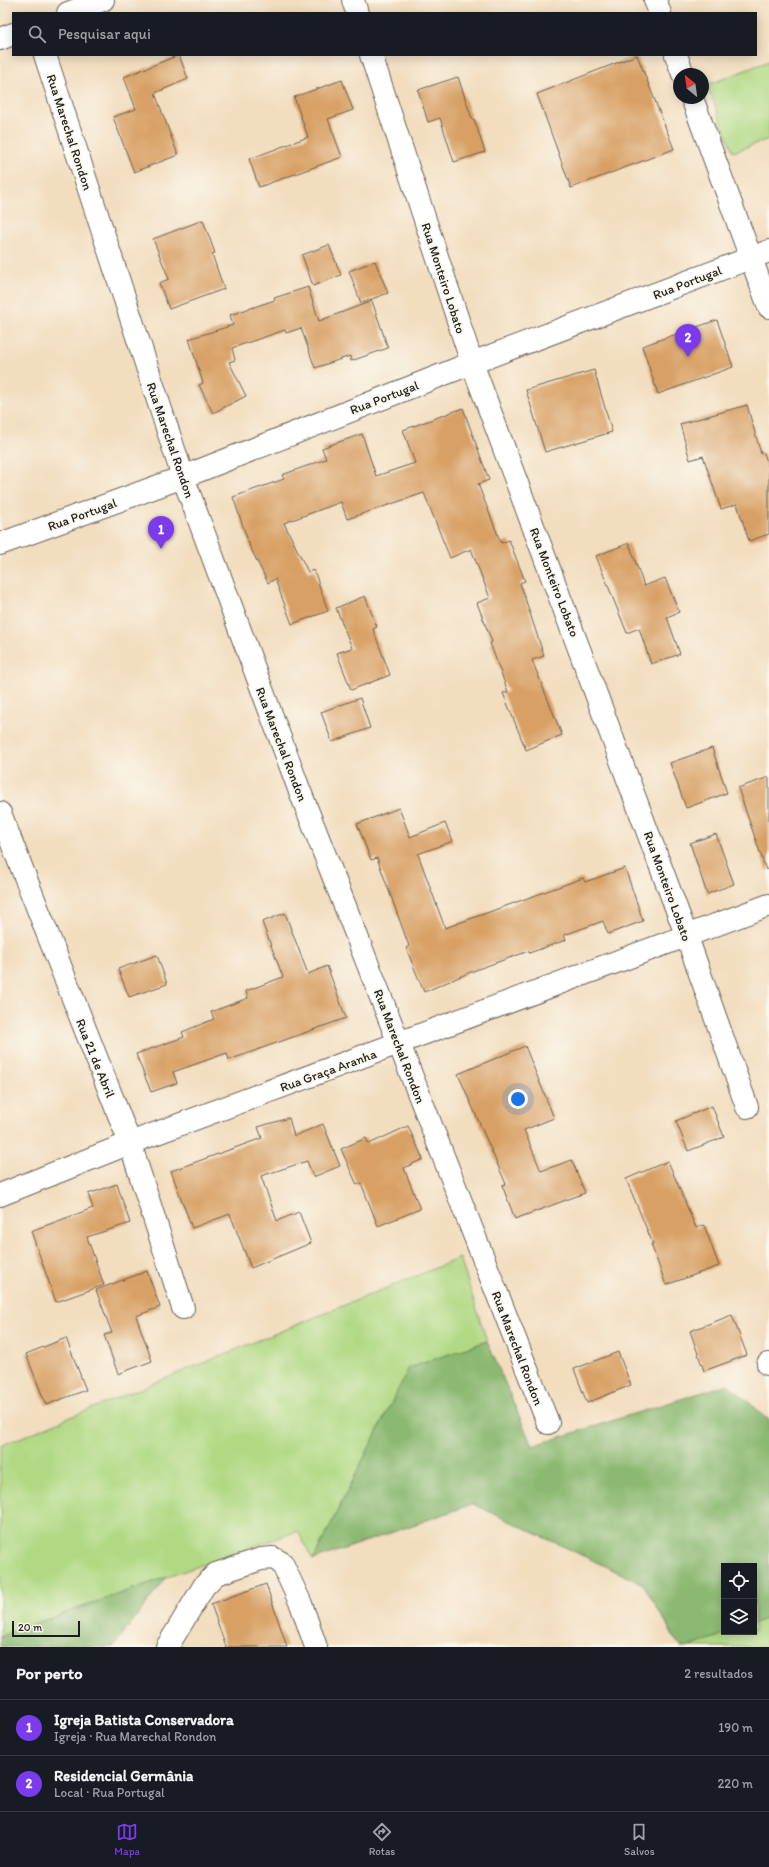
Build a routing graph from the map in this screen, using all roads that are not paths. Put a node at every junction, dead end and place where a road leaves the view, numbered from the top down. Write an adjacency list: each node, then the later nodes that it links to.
1 (103, 0): 4 (street)
2 (353, 0): 5 (street)
3 (655, 0): 6 (street)
4 (71, 12)
5 (357, 12)
6 (660, 12)
7 (12, 34): 8 (street)
8 (0, 39)
9 (45, 56): 17 (street, Rua Marechal Rondon)
10 (371, 56): 16 (street, Rua Monteiro Lobato)
11 (676, 56): 12 (street)
12 (681, 68)
13 (695, 104): 14 (street)
14 (760, 255): 15 (street); 16 (street, Rua Portugal)
15 (769, 307)
16 (472, 363): 17 (street, Rua Portugal); 22 (street, Rua Monteiro Lobato)
17 (183, 477): 18 (street, Rua Portugal); 23 (street, Rua Marechal Rondon)
18 (0, 544)
19 (0, 813): 20 (street, Rua 21 de Abril)
20 (7, 850): 25 (street, Rua 21 de Abril)
21 (769, 906): 22 (street, Rua Graça Aranha)
22 (687, 936): 23 (street, Rua Graça Aranha); 24 (street, Rua Monteiro Lobato)
23 (399, 1043): 25 (street, Rua Graça Aranha); 28 (street, Rua Marechal Rondon)
24 (747, 1107)
25 (130, 1144): 26 (street, Rua Graça Aranha); 27 (street, Rua 21 de Abril)
26 (0, 1196)
27 (183, 1308)
28 (548, 1423)
29 (167, 1647): 30 (street)
30 (316, 1647)

